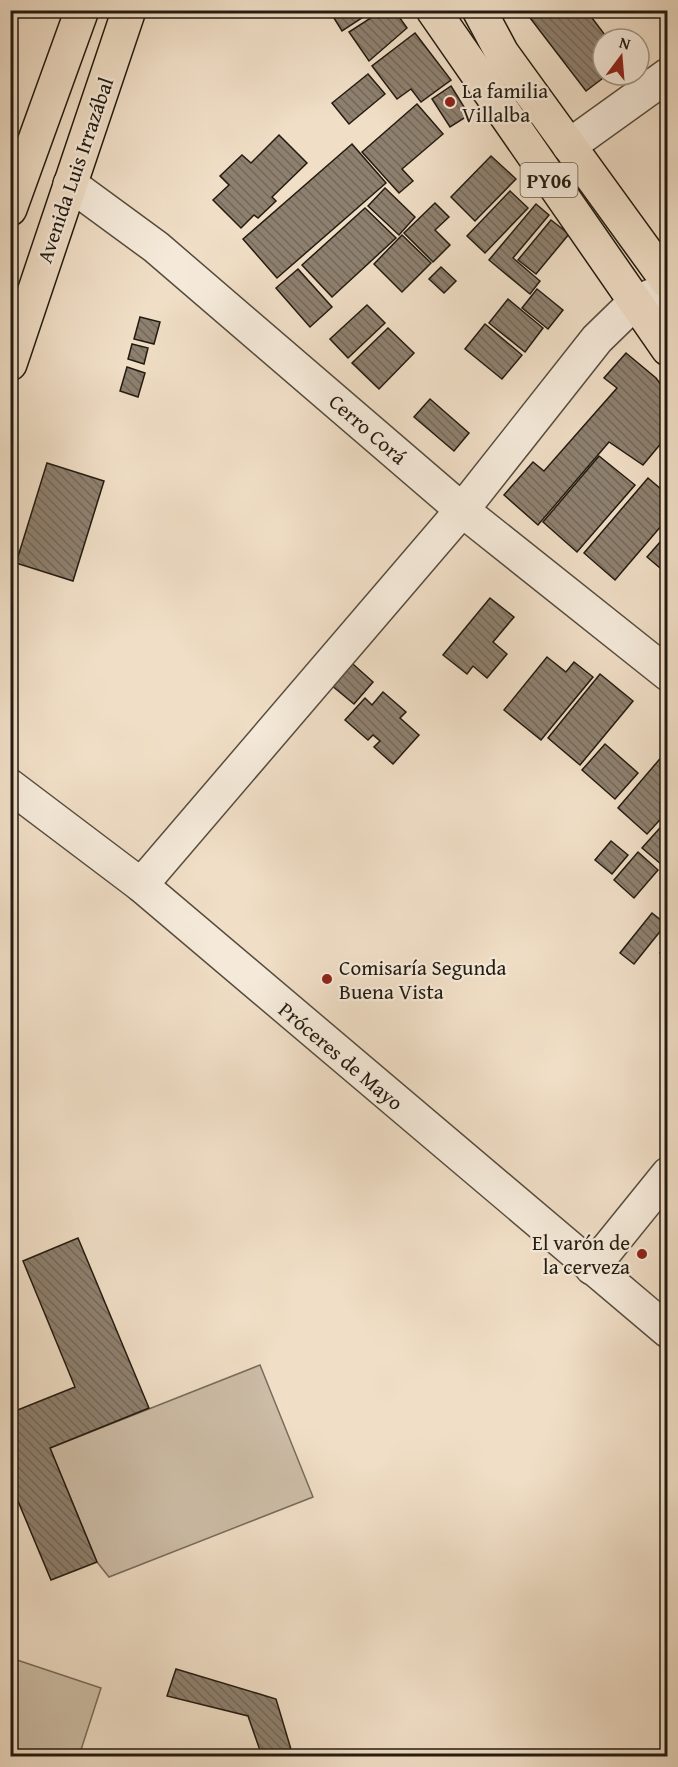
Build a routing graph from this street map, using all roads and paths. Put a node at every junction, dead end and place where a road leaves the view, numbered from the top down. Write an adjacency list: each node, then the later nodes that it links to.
1 (82, 10): 8 (main road)
2 (129, 10): 7 (main road, Avenida Luis Irrazábal)
3 (433, 10): 11 (main road, PY06)
4 (479, 10): 6 (main road, PY06)
5 (668, 75): 6 (street)
6 (569, 146): 9 (main road, PY06)
7 (70, 184): 13 (main road, Avenida Luis Irrazábal); 14 (street, Cerro Corá)
8 (10, 209)
9 (668, 282)
10 (668, 289): 11 (street)
11 (634, 303): 12 (main road, PY06); 14 (street)
12 (668, 349)
13 (10, 364)
14 (462, 510): 15 (street, Cerro Corá); 17 (street)
15 (668, 674)
16 (10, 786): 17 (street, Próceres de Mayo)
17 (141, 885): 19 (street, Próceres de Mayo)
18 (668, 1174): 19 (street)
19 (592, 1268): 20 (street, Próceres de Mayo)
20 (668, 1331)

